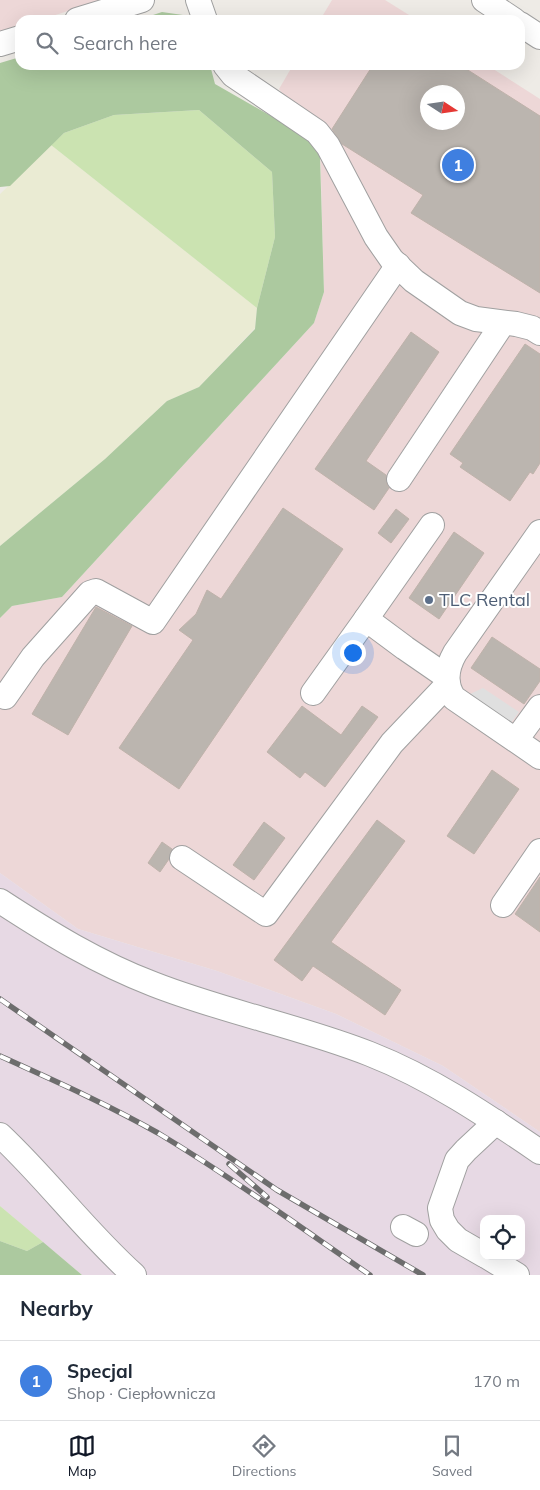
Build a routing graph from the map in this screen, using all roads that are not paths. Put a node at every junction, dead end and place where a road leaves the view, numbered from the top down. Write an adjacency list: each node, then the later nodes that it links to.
1 (198, 0): 5 (street)
2 (484, 0): 6 (street)
3 (126, 2): 4 (street)
4 (91, 15)
5 (203, 15)
6 (506, 15)
7 (525, 27): 8 (street)
8 (540, 37)
9 (15, 40): 10 (street)
10 (0, 44)
11 (229, 70): 12 (street)
12 (398, 265): 13 (street); 21 (street)
13 (503, 323): 14 (street); 15 (street)
14 (540, 333)
15 (399, 479)
16 (432, 525): 18 (street)
17 (540, 532): 19 (street)
18 (366, 619): 19 (street); 20 (street)
19 (448, 681): 23 (street); 26 (street)
20 (313, 693)
21 (5, 697)
22 (540, 707): 23 (street)
23 (516, 740): 24 (street)
24 (540, 757)
25 (540, 851): 28 (street)
26 (182, 858)
27 (0, 901): 29 (street)
28 (503, 905)
29 (496, 1122): 31 (street); 32 (street)
30 (0, 1135): 34 (street)
31 (540, 1152)
32 (480, 1253)
33 (492, 1260): 35 (street)
34 (134, 1275)
35 (517, 1275)

